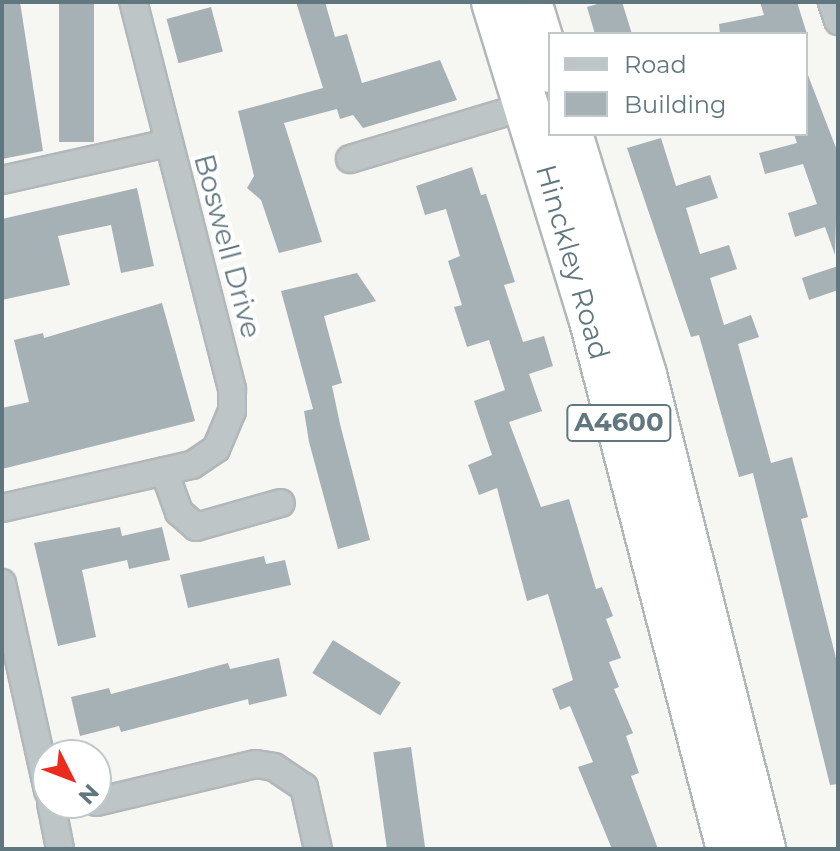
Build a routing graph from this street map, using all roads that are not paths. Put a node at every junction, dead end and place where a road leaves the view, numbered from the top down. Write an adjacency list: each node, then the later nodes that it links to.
1 (133, 2): 10 (street, Boswell Drive)
2 (494, 2): 6 (highway, Hinckley Road / A4600)
3 (529, 2): 6 (highway, Hinckley Road / A4600)
4 (832, 2): 5 (street)
5 (838, 21)
6 (538, 88): 7 (highway, Hinckley Road / A4600); 11 (street)
7 (548, 131)
8 (549, 136): 22 (highway, Hinckley Road / A4600)
9 (571, 136): 23 (highway, Hinckley Road / A4600)
10 (168, 143): 12 (street); 13 (street, Boswell Drive)
11 (350, 159)
12 (2, 180)
13 (164, 471): 14 (street); 15 (street, Boswell Drive)
14 (281, 503)
15 (2, 508)
16 (2, 583): 17 (street)
17 (36, 739)
18 (112, 798): 21 (street)
19 (54, 819): 20 (street)
20 (60, 849)
21 (318, 849)
22 (729, 849)
23 (763, 849)

